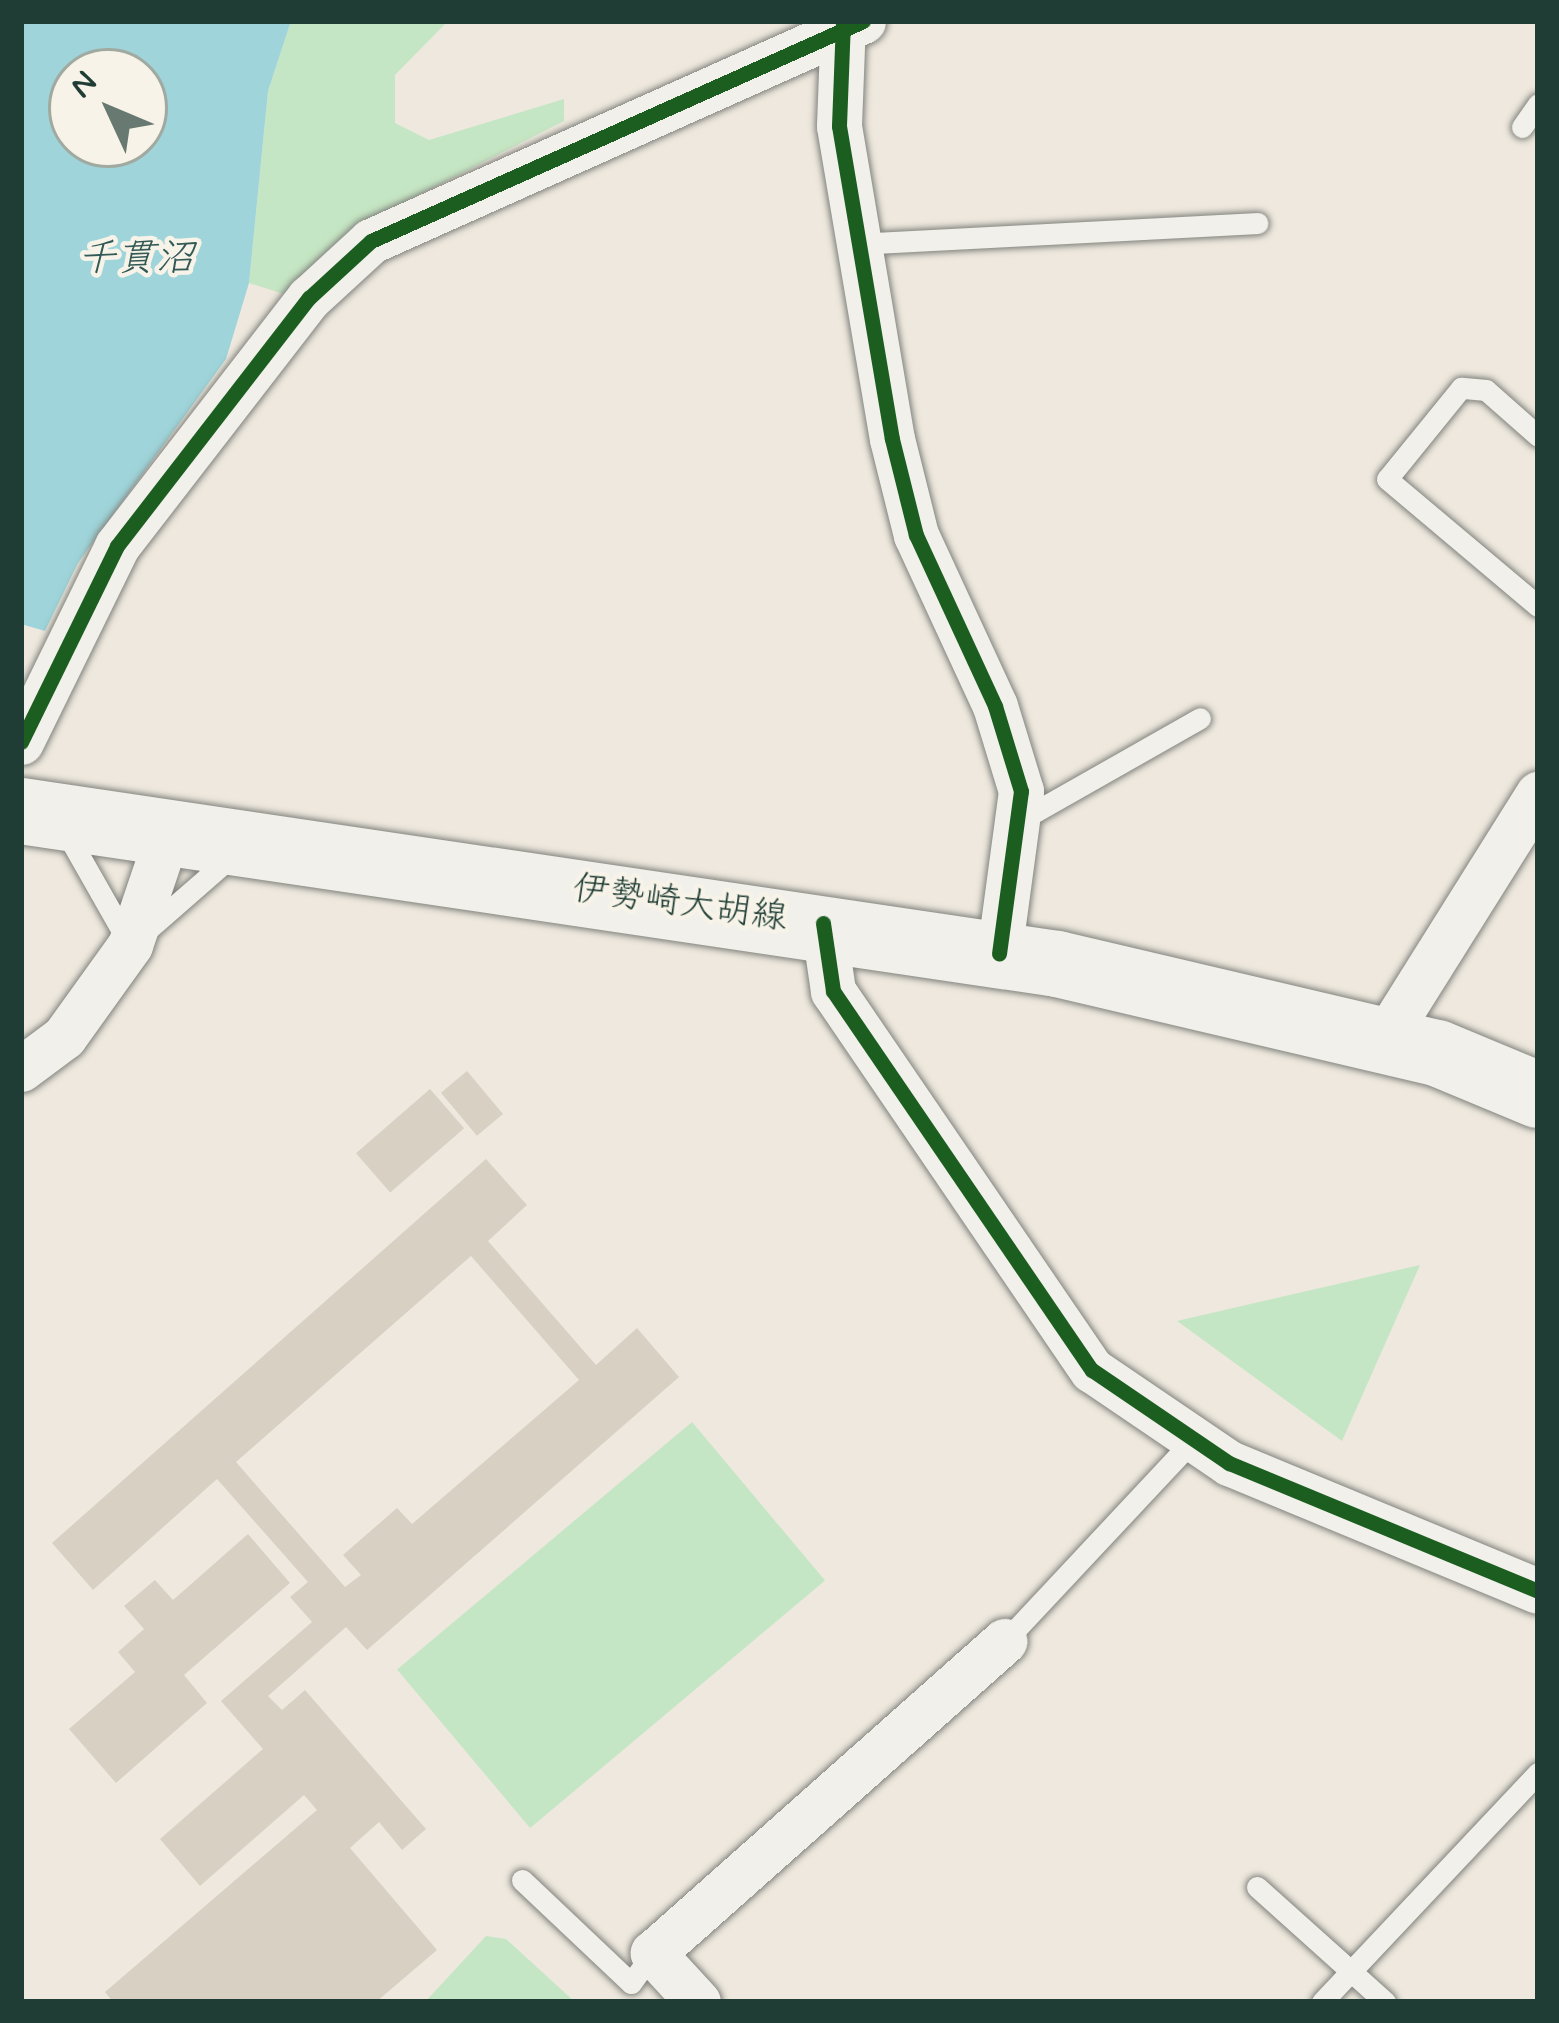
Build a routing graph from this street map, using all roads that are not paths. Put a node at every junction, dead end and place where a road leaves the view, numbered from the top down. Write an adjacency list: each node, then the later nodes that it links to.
1 (849, 24): 5 (street); 9 (street)
2 (1538, 104): 3 (lane)
3 (1522, 128)
4 (1257, 223): 5 (lane)
5 (856, 244): 12 (street)
6 (1538, 436): 7 (lane)
7 (1538, 606)
8 (1200, 718): 12 (lane)
9 (21, 742)
10 (1538, 794): 18 (street)
11 (39, 813): 13 (main road, 伊勢崎大胡線); 16 (lane)
12 (1018, 822): 17 (street)
13 (168, 832): 14 (main road, 伊勢崎大胡線); 16 (street)
14 (246, 841): 15 (main road, 伊勢崎大胡線); 16 (lane)
15 (823, 923): 17 (main road, 伊勢崎大胡線); 21 (street)
16 (130, 945): 19 (street)
17 (999, 954): 18 (main road, 伊勢崎大胡線)
18 (1384, 1042): 20 (main road, 伊勢崎大胡線)
19 (21, 1069)
20 (1538, 1095)
21 (1191, 1442): 22 (street); 23 (lane)
22 (1538, 1591)
23 (1005, 1641): 27 (street)
24 (1538, 1773): 28 (lane)
25 (522, 1880): 27 (lane)
26 (1257, 1888): 28 (lane)
27 (652, 1953): 29 (street)
28 (1352, 1970): 30 (lane); 31 (lane)
29 (698, 2002)
30 (1322, 2002)
31 (1385, 2002)

